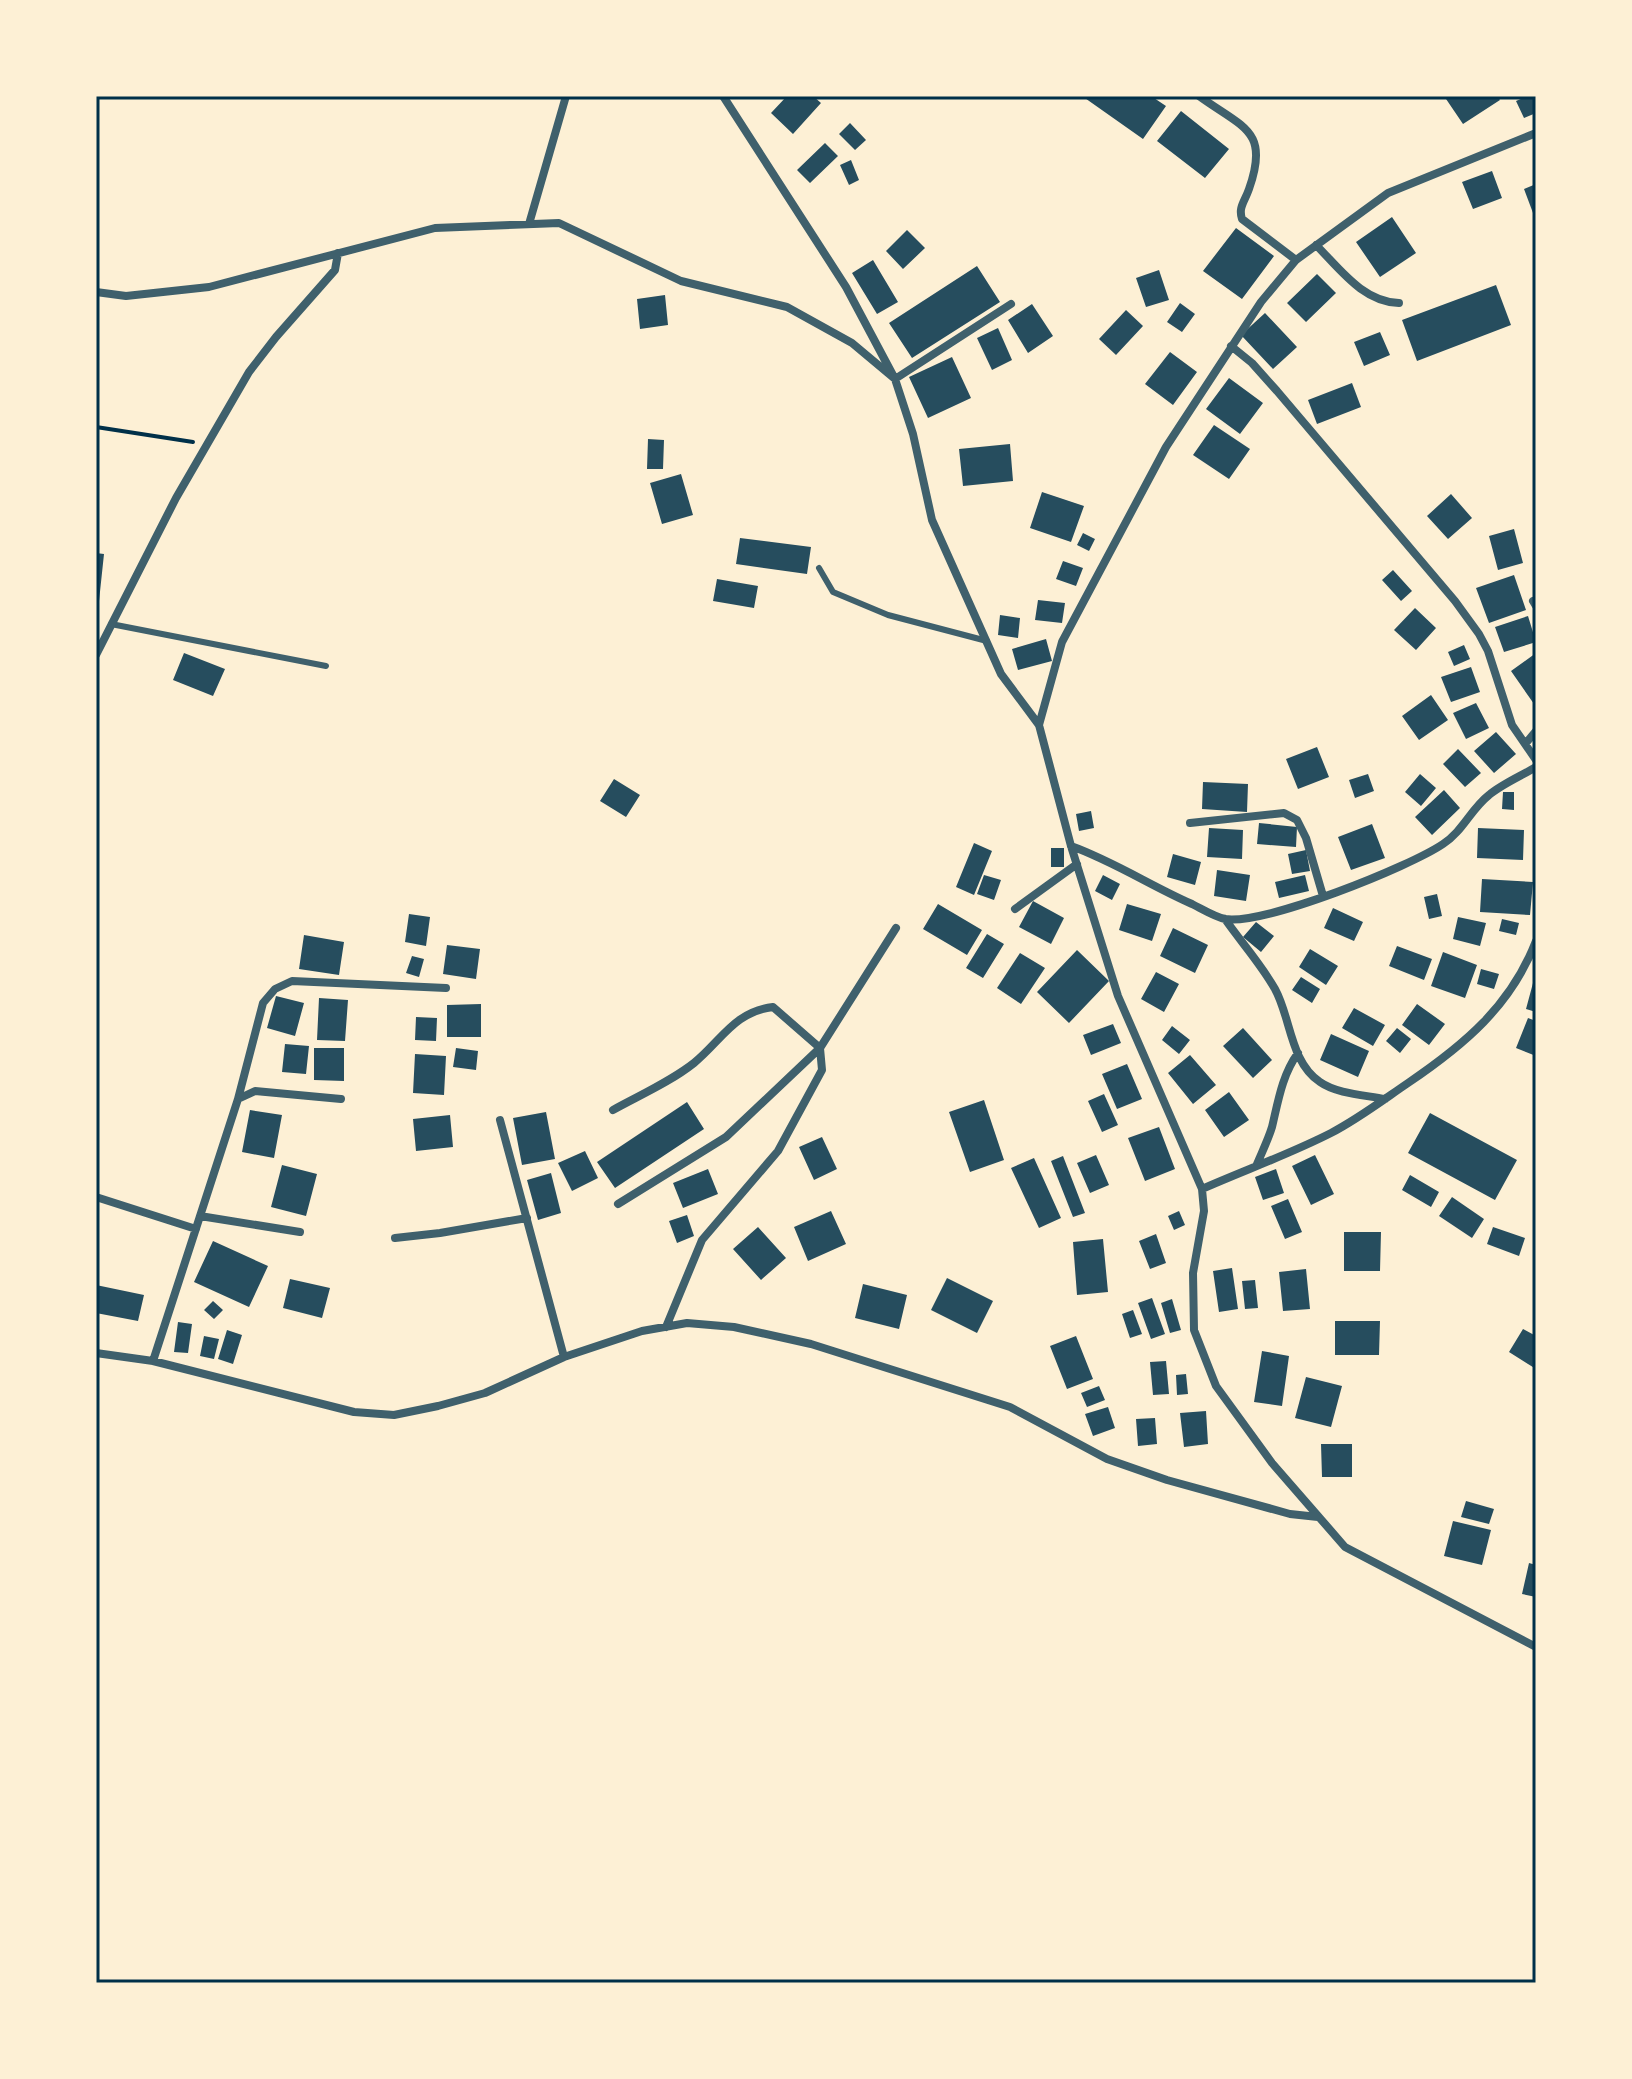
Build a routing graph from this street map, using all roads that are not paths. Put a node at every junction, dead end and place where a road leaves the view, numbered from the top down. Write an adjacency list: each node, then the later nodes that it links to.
1 (566, 96): 5 (street)
2 (723, 96): 13 (street)
3 (1199, 96): 8 (street)
4 (1536, 133): 6 (street)
5 (529, 224): 7 (street); 13 (street)
6 (1316, 245): 8 (street); 10 (street)
7 (338, 253): 9 (street); 15 (street)
8 (1296, 260): 12 (street)
9 (96, 292)
10 (1399, 303)
11 (1011, 304): 13 (street)
12 (1231, 346): 19 (street); 21 (street)
13 (895, 379): 16 (street)
14 (819, 568): 16 (lane)
15 (111, 624): 17 (street); 18 (lane)
16 (987, 641): 19 (street)
17 (96, 655)
18 (326, 666)
19 (1039, 725): 25 (street)
20 (1536, 731): 21 (street)
21 (1526, 743): 22 (street)
22 (1536, 760)
23 (1536, 767): 27 (street)
24 (1190, 823): 27 (street)
25 (1071, 846): 26 (street); 29 (street)
26 (1077, 864): 28 (street); 41 (street)
27 (1323, 896): 29 (street)
28 (1015, 909)
29 (1225, 919): 34 (street)
30 (896, 928): 33 (street)
31 (1536, 941): 37 (street)
32 (446, 988): 35 (street)
33 (820, 1048): 38 (street); 43 (street); 49 (street)
34 (1298, 1053): 37 (street); 40 (street)
35 (238, 1099): 36 (street); 44 (street)
36 (341, 1099)
37 (1385, 1099): 40 (street)
38 (613, 1110)
39 (500, 1120): 45 (street)
40 (1257, 1165): 41 (street)
41 (1202, 1189): 53 (street)
42 (96, 1197): 46 (street)
43 (618, 1204)
44 (200, 1216): 46 (street); 47 (street)
45 (527, 1218): 48 (street); 51 (street)
46 (196, 1229): 52 (street)
47 (300, 1232)
48 (395, 1238)
49 (666, 1327): 51 (street); 53 (street)
50 (96, 1353): 52 (street)
51 (564, 1357): 52 (street)
52 (153, 1361)
53 (1319, 1517): 54 (street)
54 (1536, 1647)

